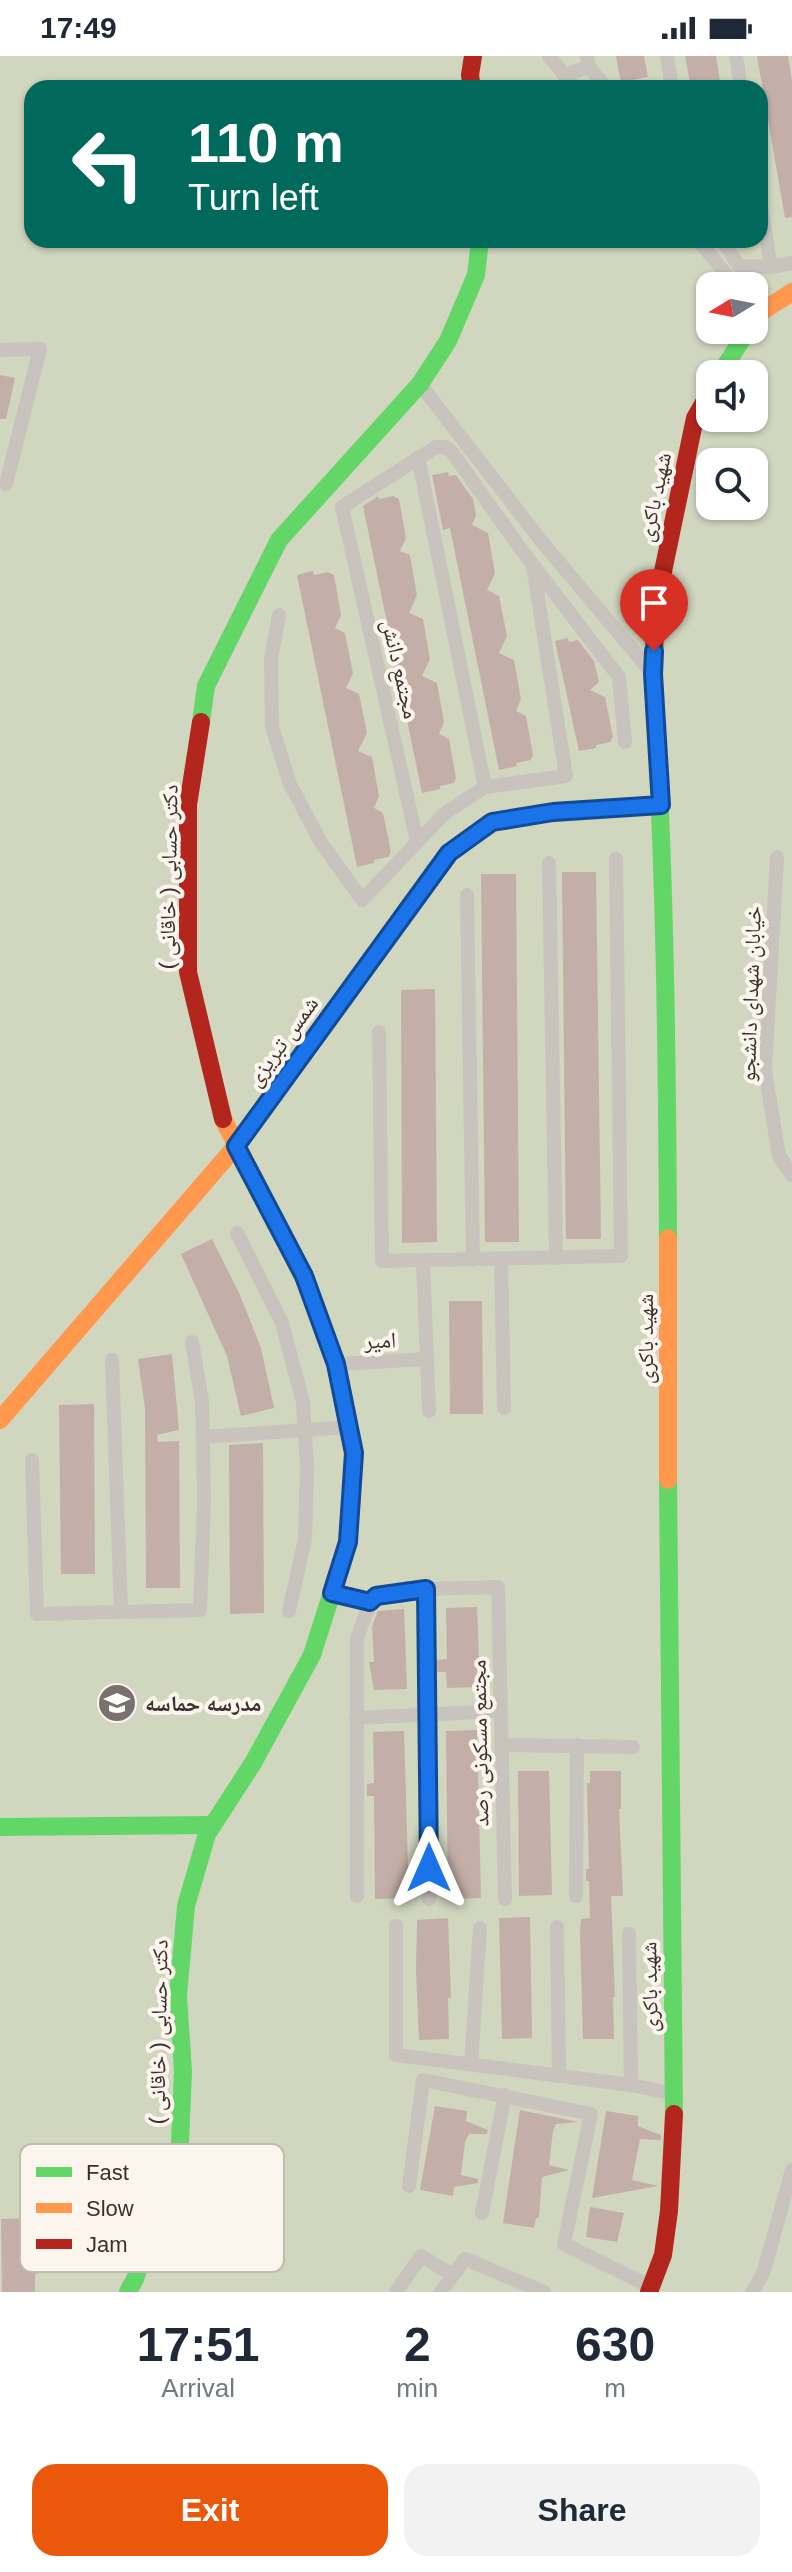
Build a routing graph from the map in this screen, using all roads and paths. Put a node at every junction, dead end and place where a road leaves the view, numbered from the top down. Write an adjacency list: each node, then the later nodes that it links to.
1 (473, 56): 7 (street)
2 (549, 56): 6 (street)
3 (667, 56): 10 (street)
4 (736, 56): 11 (street)
5 (588, 61): 6 (street); 9 (street)
6 (564, 75): 8 (street)
7 (471, 80)
8 (568, 80)
9 (601, 80)
10 (671, 80)
11 (740, 80)
12 (479, 248): 22 (street, دکتر حسابی ( خاقانی ))
13 (705, 248): 18 (street)
14 (727, 248): 17 (street)
15 (768, 248): 17 (street)
16 (792, 263): 17 (street)
17 (771, 267)
18 (724, 272)
19 (792, 292): 20 (street)
20 (768, 306)
21 (0, 350): 25 (street)
22 (420, 384): 26 (street); 40 (street, دکتر حسابی ( خاقانی ))
23 (696, 416): 30 (street, شهید باکری)
24 (418, 457): 27 (street); 32 (street); 34 (street, مجتمع دانش)
25 (6, 484)
26 (542, 542): 27 (street); 30 (street)
27 (523, 552): 28 (street)
28 (533, 565): 31 (street); 32 (street)
29 (279, 615): 34 (street)
30 (653, 674): 33 (street, شهید باکری)
31 (625, 742)
32 (485, 787): 34 (street)
33 (661, 805): 40 (street, شمس تبریزی); 82 (street, شهید باکری)
34 (417, 841)
35 (777, 857): 41 (street, خیابان شهدای دانشجو)
36 (616, 859): 43 (street)
37 (549, 863): 43 (street)
38 (467, 895): 45 (street)
39 (379, 1032): 46 (street)
40 (236, 1146): 50 (street, دکتر حسابی ( خاقانی )); 53 (street, شمس تبریزی)
41 (792, 1175)
42 (237, 1233): 55 (street)
43 (556, 1258): 44 (street)
44 (501, 1259): 45 (street); 51 (street)
45 (473, 1260): 46 (street)
46 (423, 1261): 48 (street)
47 (192, 1342): 56 (street)
48 (427, 1359): 50 (street, امیر); 52 (street)
49 (112, 1360): 62 (street)
50 (336, 1364): 54 (street, دکتر حسابی ( خاقانی ))
51 (504, 1408)
52 (429, 1411)
53 (0, 1420)
54 (349, 1427): 55 (street); 59 (street, دکتر حسابی ( خاقانی ))
55 (305, 1431): 56 (street); 61 (street)
56 (203, 1437): 62 (street)
57 (32, 1460): 62 (street)
58 (426, 1589): 60 (street); 63 (street, مجتمع مسکونی رصد); 64 (street)
59 (332, 1593): 60 (street); 69 (street, دکتر حسابی ( خاقانی ))
60 (370, 1602): 65 (street)
61 (289, 1611)
62 (121, 1612)
63 (500, 1711): 64 (street); 66 (street, مجتمع مسکونی رصد)
64 (427, 1713): 65 (street); 73 (street)
65 (356, 1718): 71 (street)
66 (501, 1745): 67 (street); 74 (street, مجتمع مسکونی رصد)
67 (577, 1745): 68 (street); 72 (street)
68 (633, 1747)
69 (212, 1825): 70 (street); 84 (street, دکتر حسابی ( خاقانی ))
70 (0, 1827)
71 (357, 1896)
72 (576, 1896)
73 (429, 1899)
74 (505, 1899)
75 (396, 1926): 79 (street)
76 (557, 1927): 80 (street)
77 (480, 1928): 79 (street)
78 (629, 1934): 81 (street)
79 (471, 2064): 80 (street)
80 (559, 2076): 81 (street)
81 (631, 2085): 82 (street)
82 (675, 2094): 91 (street, شهید باکری)
83 (505, 2095): 86 (street); 87 (street); 91 (street)
84 (180, 2144)
85 (792, 2170): 96 (street)
86 (409, 2186)
87 (482, 2213)
88 (137, 2272): 92 (street, دکتر حسابی ( خاقانی ))
89 (453, 2275): 90 (street); 93 (street); 94 (street)
90 (523, 2288): 95 (street)
91 (650, 2290)
92 (128, 2292)
93 (396, 2292)
94 (441, 2292)
95 (544, 2292)
96 (752, 2292)

